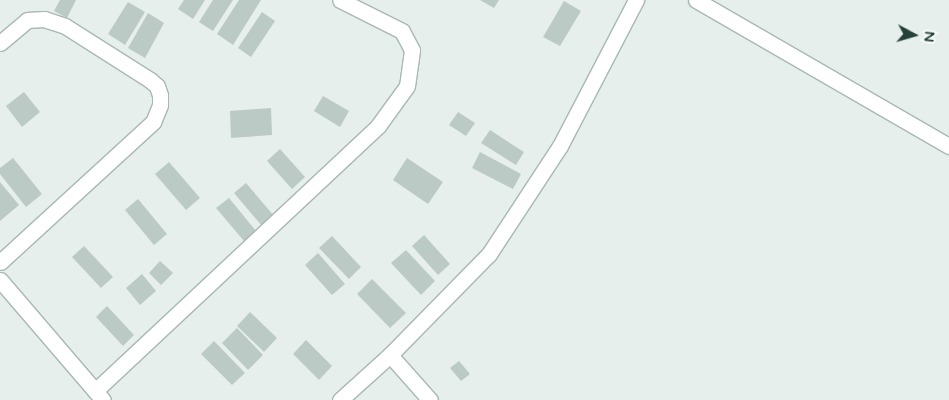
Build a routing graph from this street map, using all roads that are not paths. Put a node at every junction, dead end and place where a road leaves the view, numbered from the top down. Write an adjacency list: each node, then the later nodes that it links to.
1 (340, 0): 9 (street)
2 (636, 0): 8 (street)
3 (696, 0): 5 (street)
4 (0, 43): 6 (street)
5 (949, 146)
6 (0, 262)
7 (0, 280): 9 (street)
8 (390, 355): 10 (street); 11 (street)
9 (99, 396)
10 (340, 400)
11 (430, 400)

